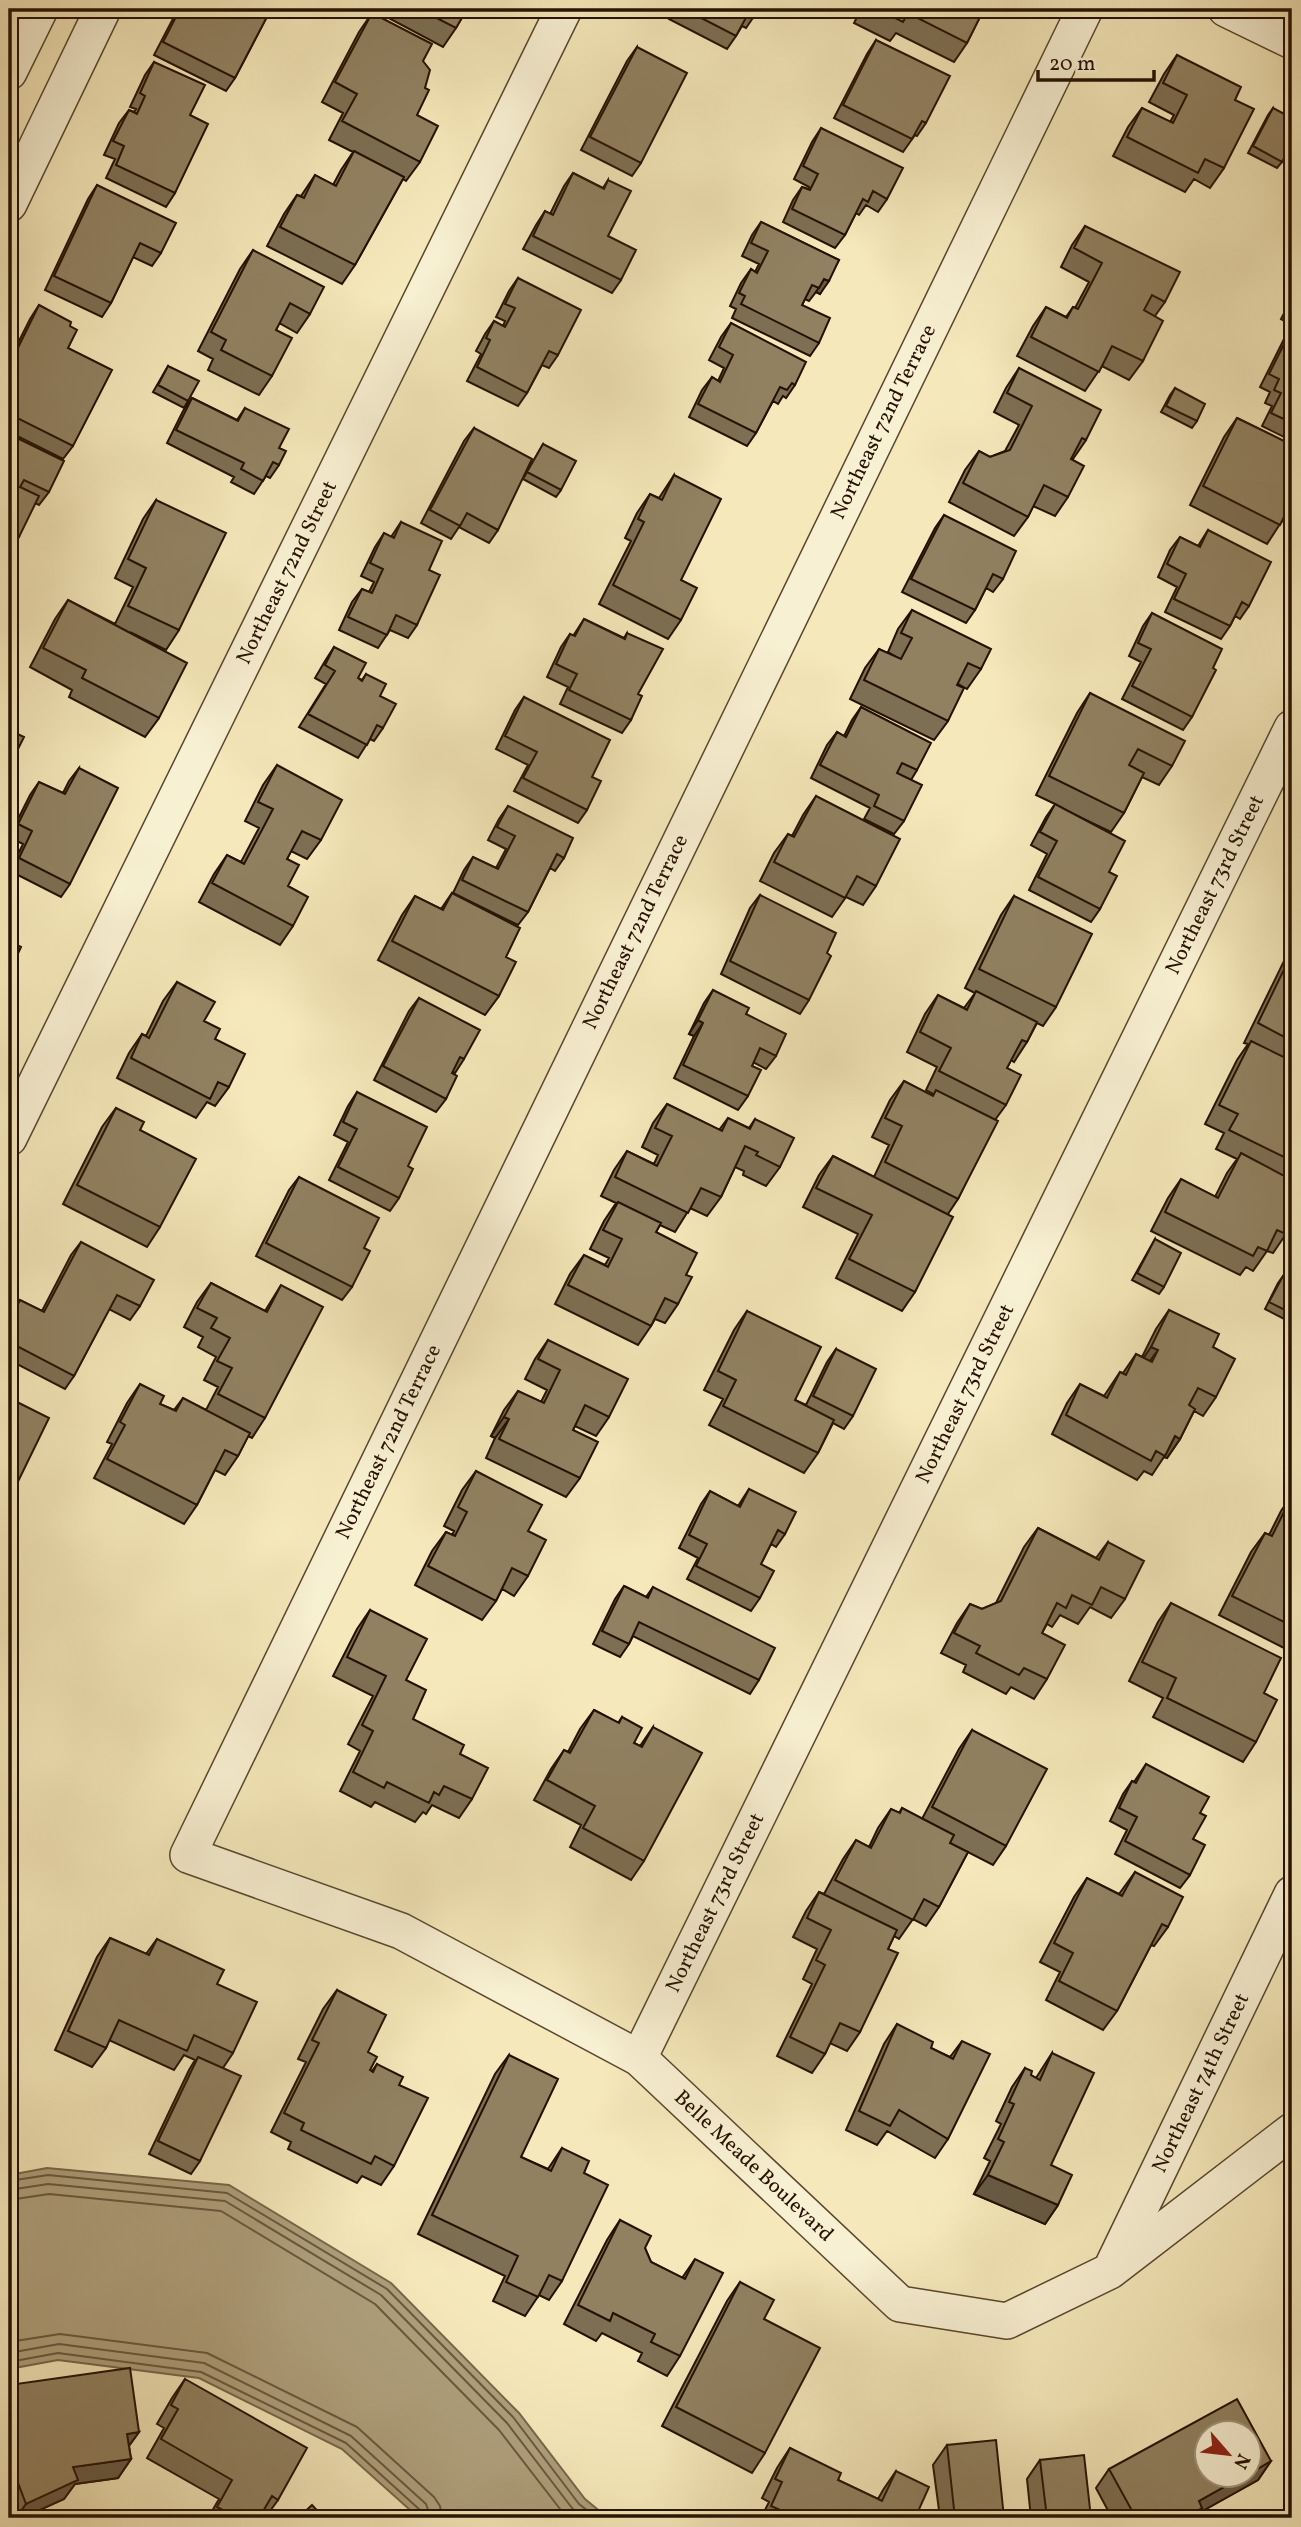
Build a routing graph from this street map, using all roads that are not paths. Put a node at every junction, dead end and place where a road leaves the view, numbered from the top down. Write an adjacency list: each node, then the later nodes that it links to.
1 (40, 9): 7 (street)
2 (103, 9): 8 (street)
3 (564, 9): 10 (street, Northeast 72nd Street)
4 (1085, 9): 11 (street, Northeast 72nd Terrace)
5 (1226, 9): 6 (street)
6 (1292, 41)
7 (9, 72)
8 (9, 204)
9 (1292, 728): 13 (street, Northeast 73rd Street)
10 (9, 1138)
11 (188, 1855): 13 (street, Belle Meade Boulevard)
12 (1292, 1895): 15 (street, Northeast 74th Street)
13 (639, 2059): 15 (street, Belle Meade Boulevard)
14 (1292, 2131): 15 (street, Belle Meade Boulevard)
15 (1110, 2271)

